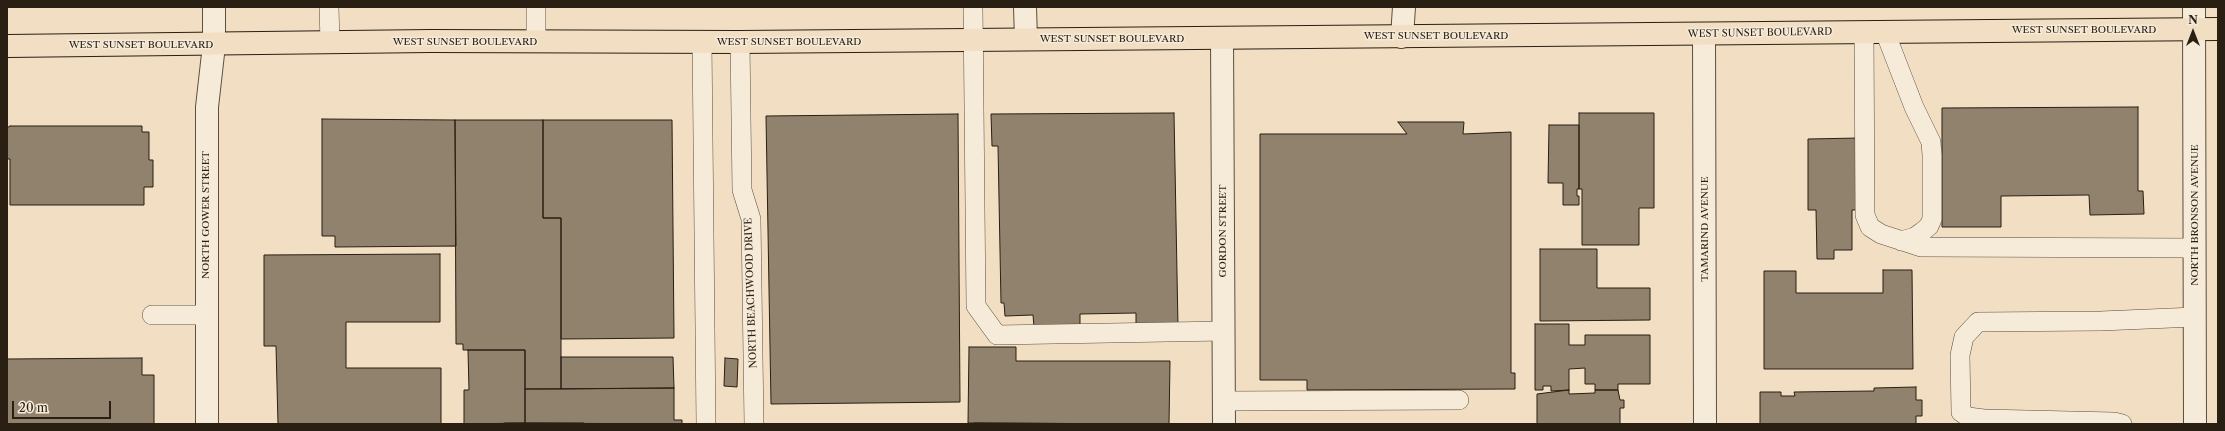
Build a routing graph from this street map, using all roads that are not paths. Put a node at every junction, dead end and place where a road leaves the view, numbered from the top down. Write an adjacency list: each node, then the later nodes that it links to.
1 (214, 7): 20 (street, NORTH GOWER STREET)
2 (329, 7): 16 (lane)
3 (536, 7): 17 (lane)
4 (973, 7): 15 (lane)
5 (1025, 7): 14 (street)
6 (1404, 7): 12 (street)
7 (2194, 7): 9 (street, NORTH BRONSON AVENUE)
8 (2218, 28): 9 (main road, WEST SUNSET BOULEVARD)
9 (2194, 29): 10 (main road, WEST SUNSET BOULEVARD); 23 (street, NORTH BRONSON AVENUE)
10 (1874, 32): 11 (main road, WEST SUNSET BOULEVARD); 22 (lane); 22 (lane)
11 (1704, 34): 12 (main road, WEST SUNSET BOULEVARD); 34 (street, TAMARIND AVENUE)
12 (1402, 37): 13 (main road, WEST SUNSET BOULEVARD)
13 (1222, 38): 14 (main road, WEST SUNSET BOULEVARD); 27 (street, GORDON STREET)
14 (1026, 39): 15 (main road, WEST SUNSET BOULEVARD)
15 (974, 40): 19 (main road, WEST SUNSET BOULEVARD); 27 (lane)
16 (330, 42): 17 (main road, WEST SUNSET BOULEVARD); 20 (main road, WEST SUNSET BOULEVARD)
17 (536, 42): 18 (main road, WEST SUNSET BOULEVARD)
18 (702, 42): 19 (main road, WEST SUNSET BOULEVARD); 31 (lane)
19 (740, 42): 32 (lane, NORTH BEACHWOOD DRIVE)
20 (214, 45): 21 (main road, WEST SUNSET BOULEVARD); 25 (street, NORTH GOWER STREET)
21 (7, 46)
22 (1901, 240): 23 (lane)
23 (2195, 248): 26 (street, NORTH BRONSON AVENUE)
24 (152, 315): 25 (lane)
25 (206, 315): 30 (street, NORTH GOWER STREET)
26 (2195, 317): 35 (lane); 36 (street, NORTH BRONSON AVENUE)
27 (1224, 331): 29 (street, GORDON STREET)
28 (1459, 400): 29 (lane)
29 (1224, 401): 33 (street, GORDON STREET)
30 (207, 424)
31 (706, 424)
32 (754, 424)
33 (1224, 424)
34 (1705, 424)
35 (2122, 424)
36 (2195, 424)

